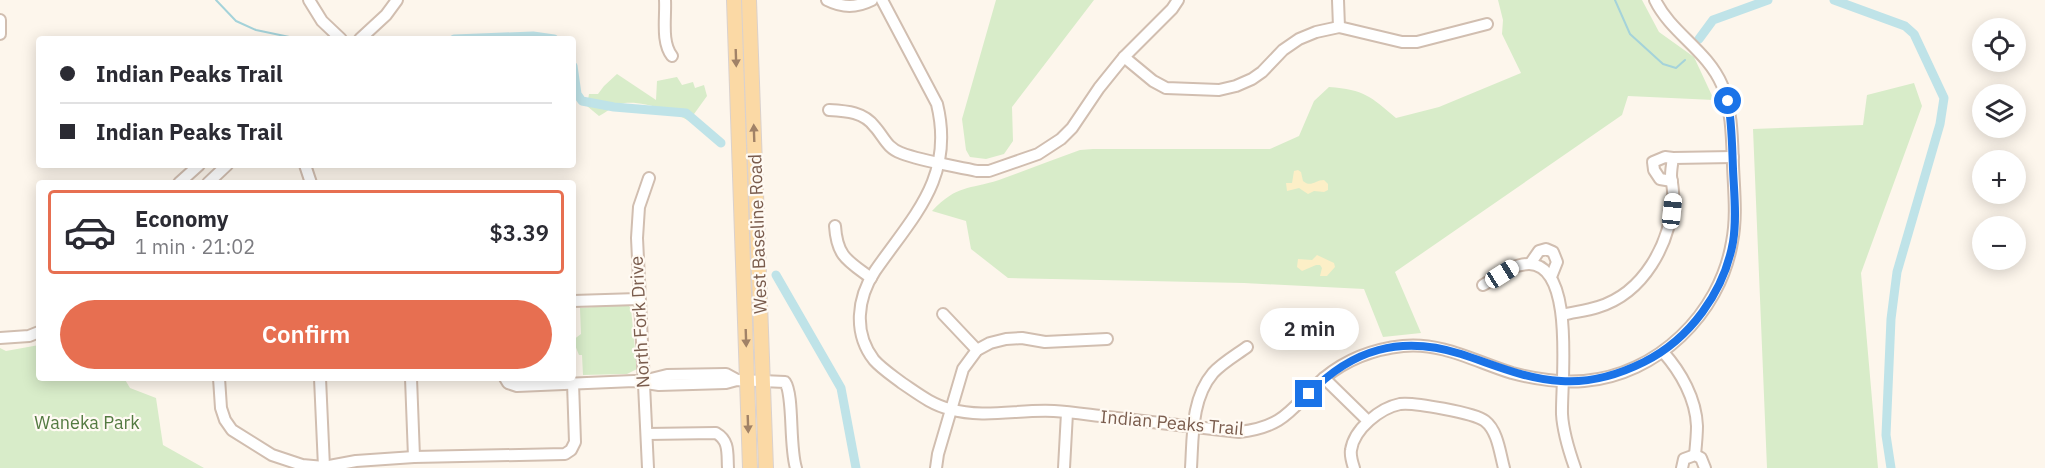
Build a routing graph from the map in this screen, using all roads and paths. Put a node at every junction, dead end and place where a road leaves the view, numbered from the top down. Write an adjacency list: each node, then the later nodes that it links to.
1 (309, 0): 16 (street)
2 (397, 0): 17 (street)
3 (665, 0): 18 (street)
4 (734, 0): 46 (main road, West Baseline Road, one-way to 46)
5 (749, 0): 47 (main road, West Baseline Road, one-way to 5)
6 (827, 0): 7 (street)
7 (872, 0)
8 (882, 0): 23 (street, Indian Peaks Trail)
9 (1178, 0): 19 (street)
10 (1338, 0): 14 (street)
11 (1655, 0): 21 (street, Indian Peaks Trail)
12 (0, 20): 15 (street)
13 (1487, 24): 14 (street)
14 (1339, 27): 19 (street)
15 (0, 34)
16 (338, 36)
17 (363, 36)
18 (672, 56)
19 (1124, 57): 23 (street)
20 (829, 110): 23 (street)
21 (1733, 157): 22 (street); 44 (street, Indian Peaks Trail)
22 (1673, 158): 29 (street); 29 (street)
23 (940, 162): 33 (street, Indian Peaks Trail)
24 (196, 168): 27 (street)
25 (224, 168): 28 (street)
26 (649, 178): 35 (street, North Fork Drive)
27 (182, 180)
28 (211, 180)
29 (1672, 181): 38 (street)
30 (835, 226): 33 (street)
31 (1530, 264): 32 (street); 32 (street); 34 (street)
32 (1551, 277): 38 (street)
33 (871, 278): 55 (street, Indian Peaks Trail)
34 (1483, 285)
35 (638, 298): 36 (street); 52 (street, North Fork Drive)
36 (576, 301)
37 (943, 315): 43 (street)
38 (1562, 315): 53 (street)
39 (36, 333): 40 (street)
40 (0, 338)
41 (1107, 339): 43 (street)
42 (1247, 347): 58 (street)
43 (977, 350): 55 (street)
44 (1663, 352): 53 (street, Indian Peaks Trail); 60 (street)
45 (1324, 378): 53 (street, Indian Peaks Trail); 57 (street); 58 (street, Indian Peaks Trail)
46 (742, 380): 47 (street); 52 (street); 65 (main road, West Baseline Road, one-way to 65)
47 (763, 380): 66 (main road, West Baseline Road); 67 (street)
48 (219, 381): 62 (street)
49 (320, 381): 62 (street)
50 (411, 381): 61 (street)
51 (507, 381): 54 (street)
52 (642, 381): 54 (street); 59 (street, North Fork Drive)
53 (1562, 381): 73 (street)
54 (573, 382): 61 (street)
55 (950, 410): 56 (street, Indian Peaks Trail); 68 (street)
56 (1067, 413): 58 (street, Indian Peaks Trail); 69 (street)
57 (1368, 421): 71 (street); 72 (street)
58 (1194, 426): 70 (street)
59 (646, 434): 63 (street, North Fork Drive); 64 (street)
60 (1695, 455): 74 (street); 75 (street)
61 (414, 457): 62 (street)
62 (324, 467)
63 (648, 468)
64 (728, 468)
65 (750, 468)
66 (766, 468)
67 (796, 468)
68 (936, 468)
69 (1064, 468)
70 (1191, 468)
71 (1354, 468)
72 (1504, 468)
73 (1575, 468)
74 (1682, 468)
75 (1705, 468)

